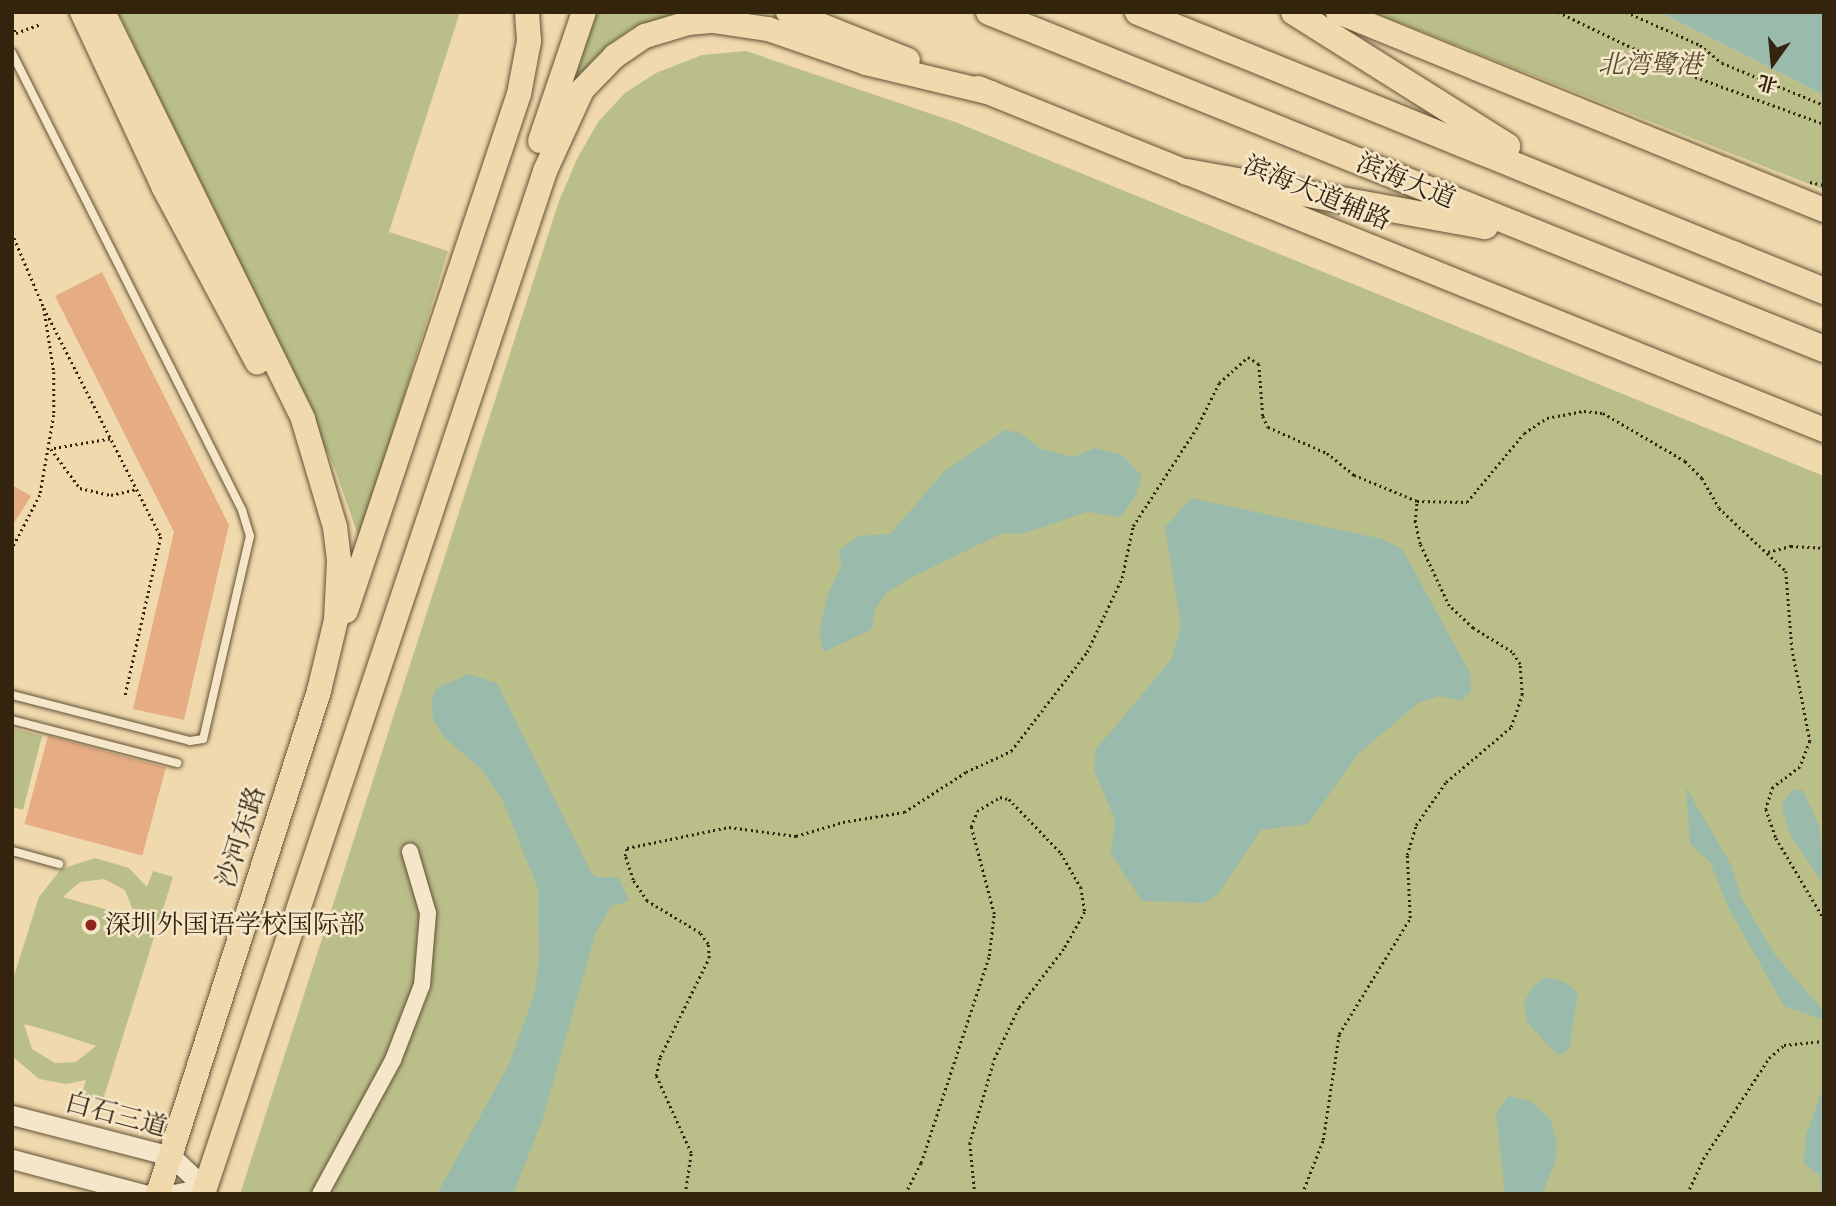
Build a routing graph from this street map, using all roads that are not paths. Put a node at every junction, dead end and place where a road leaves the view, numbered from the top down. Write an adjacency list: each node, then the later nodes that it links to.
1 (82, 12): 19 (main road)
2 (103, 12): 19 (main road)
3 (527, 12): 21 (main road)
4 (584, 12): 20 (main road)
5 (788, 12): 11 (main road, 滨海大道辅路)
6 (989, 12): 15 (highway, 滨海大道)
7 (1138, 12): 13 (highway)
8 (1294, 12): 13 (highway)
9 (1338, 12): 14 (main road)
10 (12, 53): 22 (lane)
11 (992, 93): 12 (main road, 滨海大道辅路); 20 (main road)
12 (1187, 172): 15 (highway); 18 (main road, 滨海大道辅路)
13 (1558, 180): 16 (highway)
14 (1824, 210)
15 (1549, 239): 17 (highway, 滨海大道)
16 (1824, 291)
17 (1824, 349)
18 (1824, 430)
19 (326, 492): 21 (main road, 沙河东路)
20 (378, 670): 31 (main road)
21 (319, 691): 29 (main road, 沙河东路)
22 (12, 695)
23 (12, 720): 24 (lane)
24 (177, 763)
25 (12, 851): 27 (lane)
26 (410, 852): 35 (street)
27 (59, 864)
28 (12, 1115): 29 (street, 白石三道)
29 (171, 1156): 31 (street, 白石三道); 33 (main road, 沙河东路)
30 (12, 1159): 32 (street)
31 (204, 1191): 34 (street)
32 (144, 1194)
33 (158, 1194)
34 (173, 1194)
35 (320, 1194)

